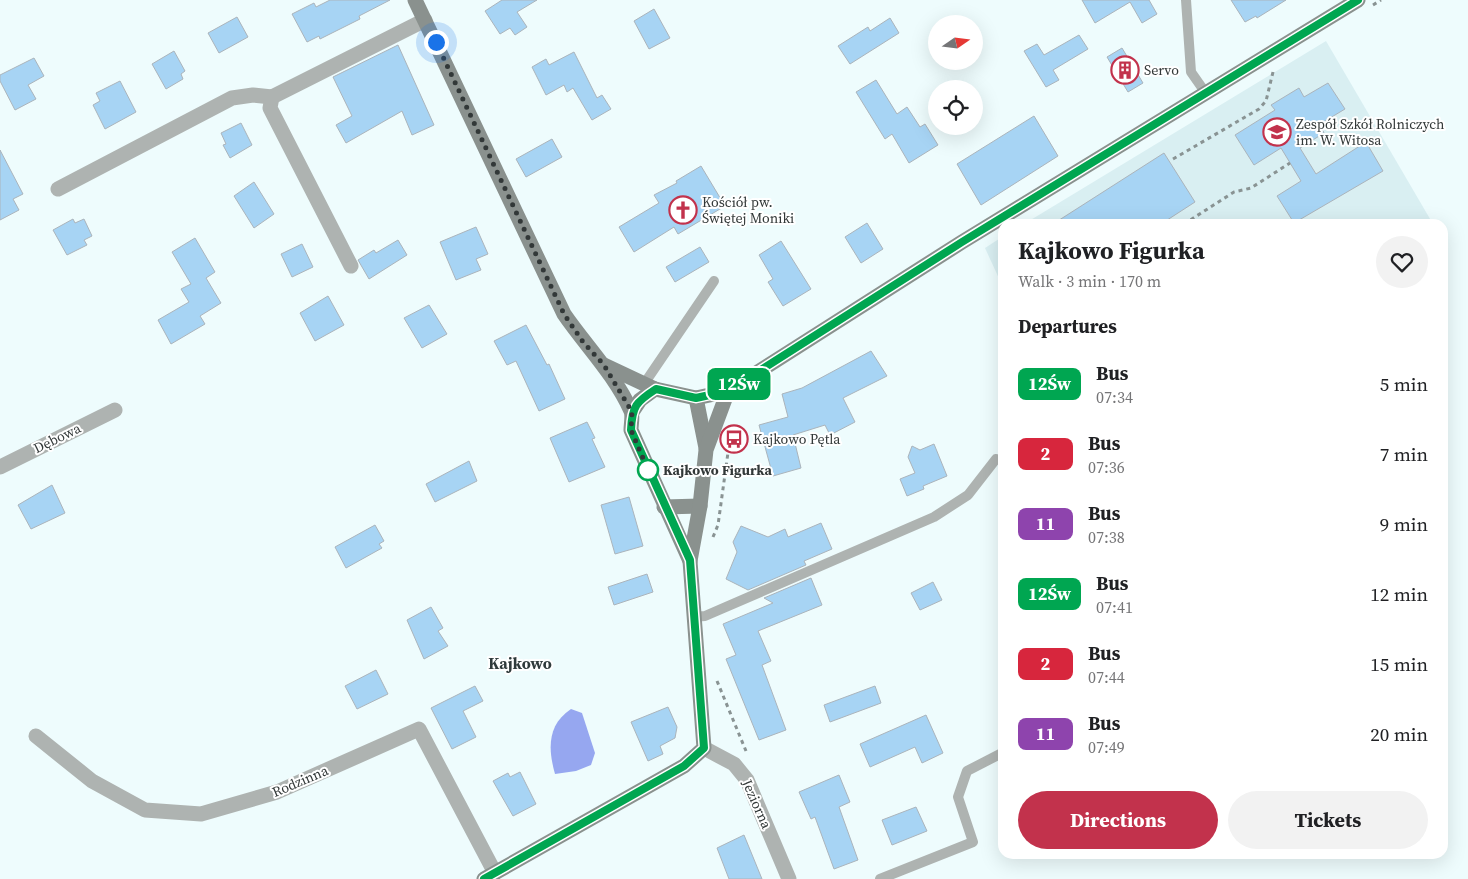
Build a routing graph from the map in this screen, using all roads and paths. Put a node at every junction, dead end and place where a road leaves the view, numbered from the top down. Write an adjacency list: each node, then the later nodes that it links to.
1 (415, 0): 4 (street)
2 (1186, 0): 6 (lane)
3 (1358, 0): 6 (street)
4 (425, 20): 7 (street); 16 (street)
5 (1274, 66): 8 (path)
6 (1205, 92): 11 (street)
7 (272, 97): 10 (street); 14 (street)
8 (1173, 159)
9 (1290, 164): 12 (path)
10 (58, 189)
11 (999, 219)
12 (1192, 219)
13 (998, 220): 18 (street)
14 (351, 266)
15 (714, 281): 17 (lane)
16 (604, 365): 17 (street); 21 (street)
17 (650, 386): 19 (street); 21 (street)
18 (728, 391): 19 (street); 23 (street)
19 (696, 398): 23 (street)
20 (115, 410): 25 (street, Dębowa)
21 (632, 412): 26 (street)
22 (732, 430): 28 (path)
23 (706, 450): 27 (street)
24 (996, 459): 30 (lane)
25 (0, 466)
26 (664, 506): 27 (street); 29 (street)
27 (700, 506): 29 (street)
28 (711, 543)
29 (690, 560): 30 (street)
30 (692, 617): 33 (street)
31 (714, 674): 35 (path)
32 (36, 736): 36 (street, Rodzinna)
33 (704, 748): 35 (street, Jeziorna); 36 (street)
34 (998, 755): 38 (lane)
35 (734, 764): 37 (street, Jeziorna)
36 (489, 876)
37 (789, 879)
38 (880, 879)

